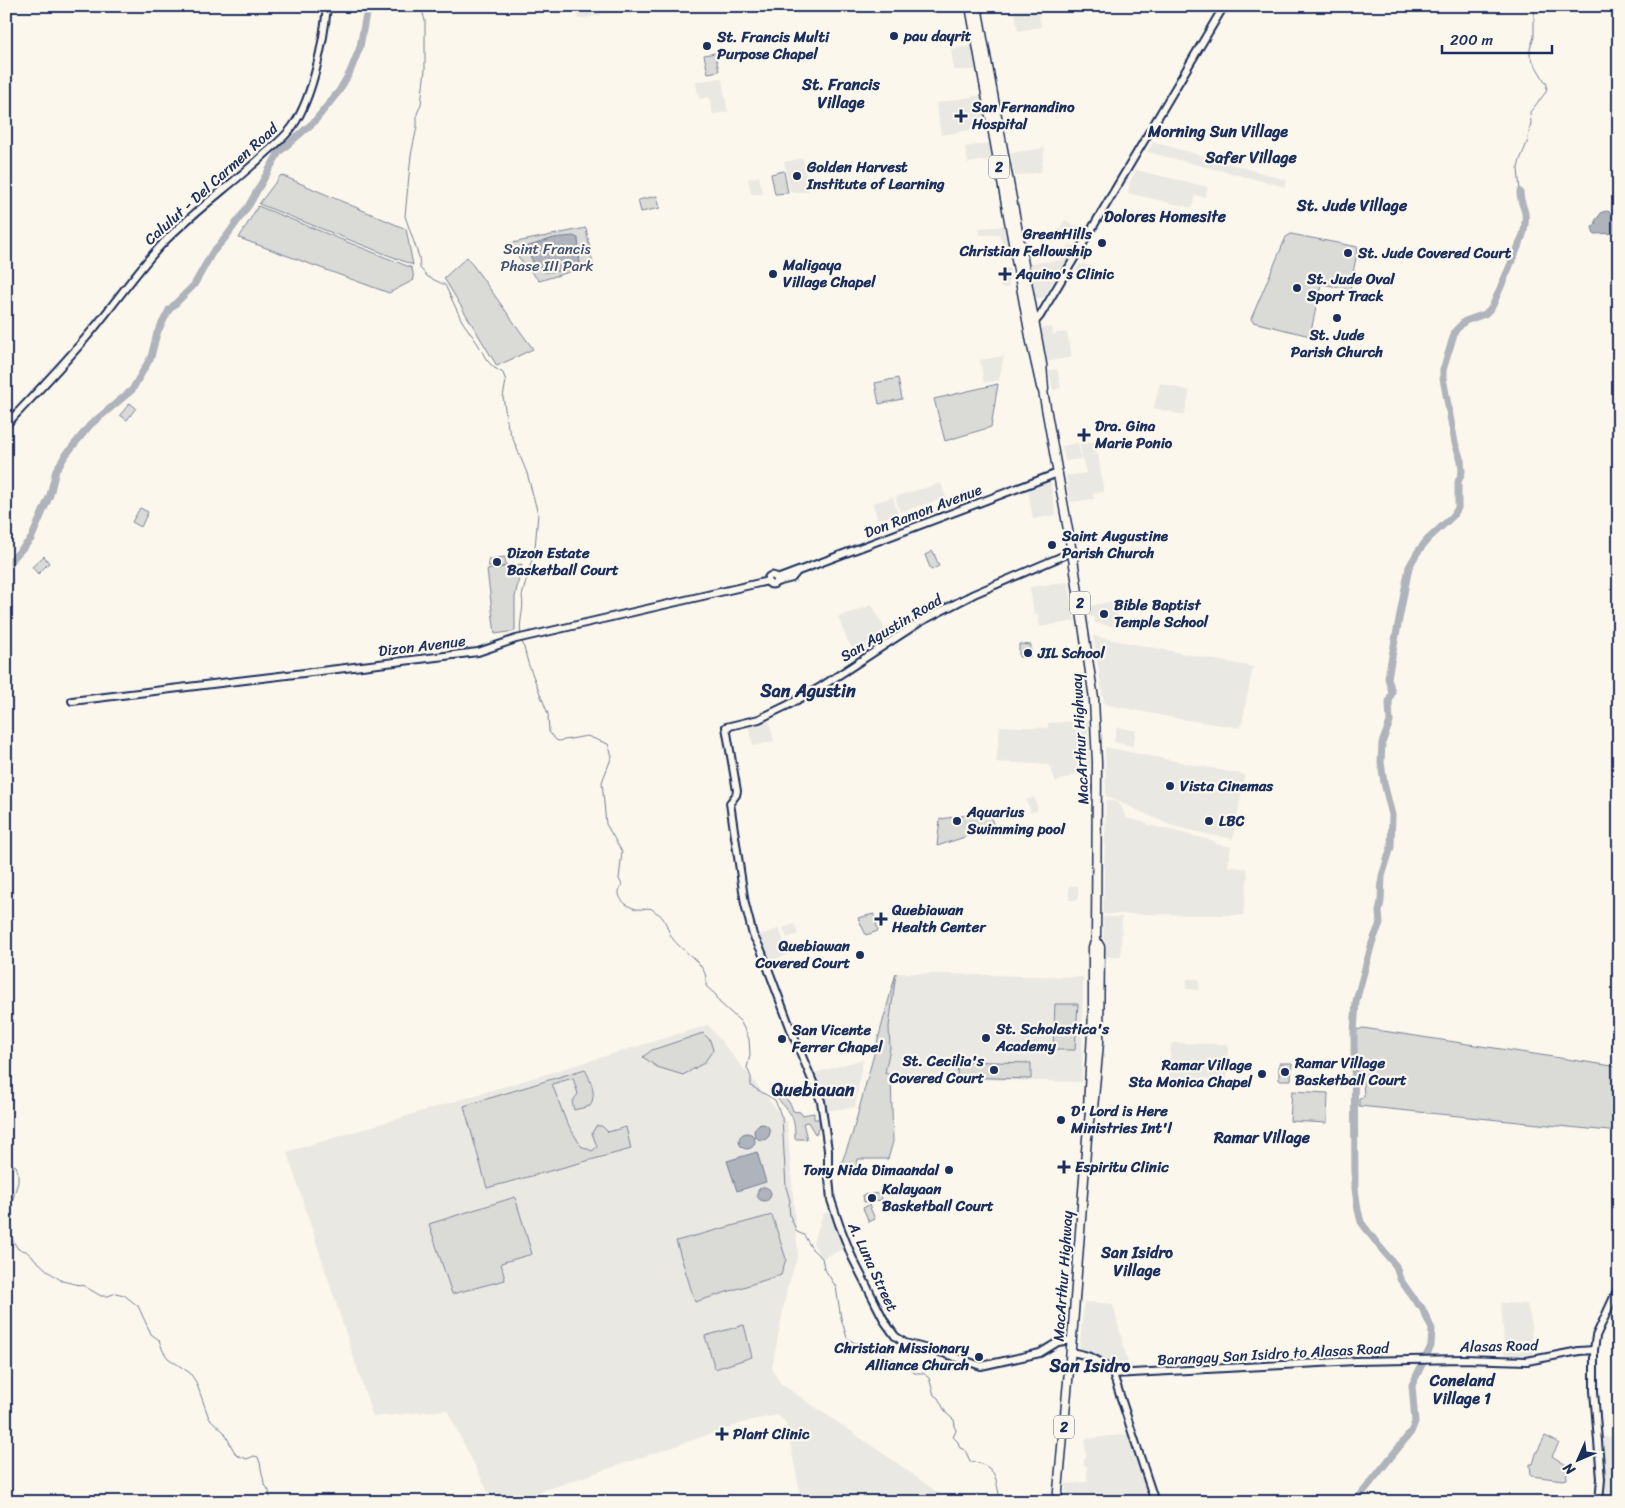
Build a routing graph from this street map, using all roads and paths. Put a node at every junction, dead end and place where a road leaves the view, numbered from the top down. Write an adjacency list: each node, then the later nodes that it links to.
1 (327, 6): 6 (street, Calulut - Del Carmen Road)
2 (970, 6): 5 (highway, MacArthur Highway / 2)
3 (977, 6): 5 (highway, MacArthur Highway / 2)
4 (1224, 6): 5 (street)
5 (1031, 323): 7 (highway, MacArthur Highway / 2)
6 (6, 425)
7 (1058, 472): 8 (highway, MacArthur Highway / 2); 9 (street, Don Ramon Avenue)
8 (1072, 552): 11 (street, San Agustin Road); 13 (highway, MacArthur Highway / 2)
9 (768, 581): 10 (street, Dizon Avenue)
10 (72, 701)
11 (726, 727): 13 (street, A. Luna Street)
12 (1619, 1286): 14 (street)
13 (1072, 1340): 15 (highway, MacArthur Highway / 2)
14 (1594, 1350): 16 (street, Alasas Road); 20 (street)
15 (1071, 1352): 17 (street); 18 (highway, MacArthur Highway / 2)
16 (1434, 1360): 17 (street, Barangay San Isidro to Alasas Road)
17 (1113, 1374): 19 (street)
18 (1057, 1502)
19 (1155, 1502)
20 (1599, 1502)

